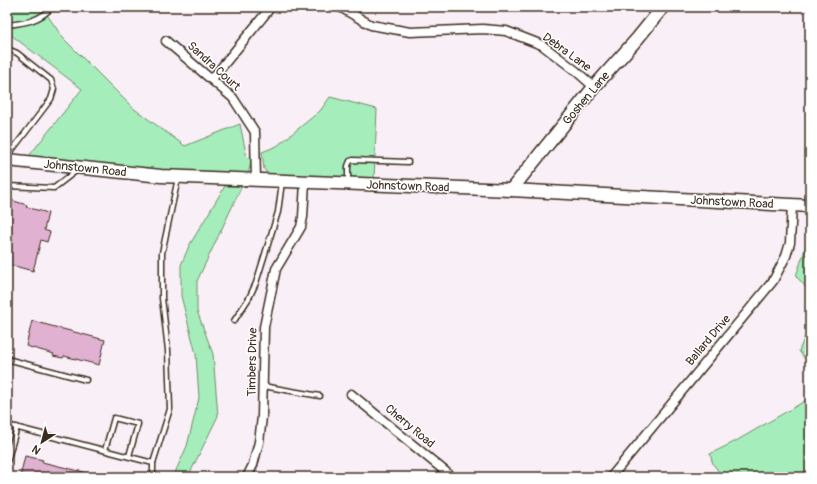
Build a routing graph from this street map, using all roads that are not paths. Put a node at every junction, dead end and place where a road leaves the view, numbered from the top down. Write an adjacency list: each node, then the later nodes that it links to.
1 (52, 7): 5 (lane)
2 (271, 7): 8 (street)
3 (340, 7): 9 (street, Debra Lane)
4 (663, 7): 9 (main road, Goshen Lane)
5 (7, 25)
6 (166, 41): 8 (street, Sandra Court)
7 (7, 50): 10 (lane)
8 (212, 79): 14 (street, Sandra Court)
9 (594, 87): 19 (main road, Goshen Lane)
10 (7, 160): 12 (main road, Johnstown Road)
11 (408, 162): 17 (lane)
12 (79, 168): 13 (main road, Johnstown Road); 18 (lane)
13 (178, 177): 14 (main road, Johnstown Road); 33 (lane)
14 (256, 181): 15 (main road, Johnstown Road)
15 (282, 182): 16 (main road, Johnstown Road); 22 (lane)
16 (305, 182): 17 (main road, Johnstown Road); 25 (street, Timbers Drive)
17 (348, 184): 19 (main road, Johnstown Road)
18 (7, 186)
19 (511, 190): 20 (main road, Johnstown Road)
20 (792, 205): 21 (main road, Johnstown Road); 37 (street, Ballard Drive)
21 (810, 206)
22 (234, 322)
23 (7, 359): 24 (lane)
24 (86, 380)
25 (263, 386): 27 (lane); 35 (street, Timbers Drive)
26 (351, 394): 36 (street, Cherry Road)
27 (320, 396)
28 (7, 425): 29 (lane)
29 (17, 427): 30 (lane); 32 (lane)
30 (105, 450): 31 (lane); 31 (lane)
31 (129, 456): 33 (lane)
32 (7, 462)
33 (153, 462): 34 (lane)
34 (153, 477)
35 (247, 477)
36 (452, 477)
37 (611, 477)

